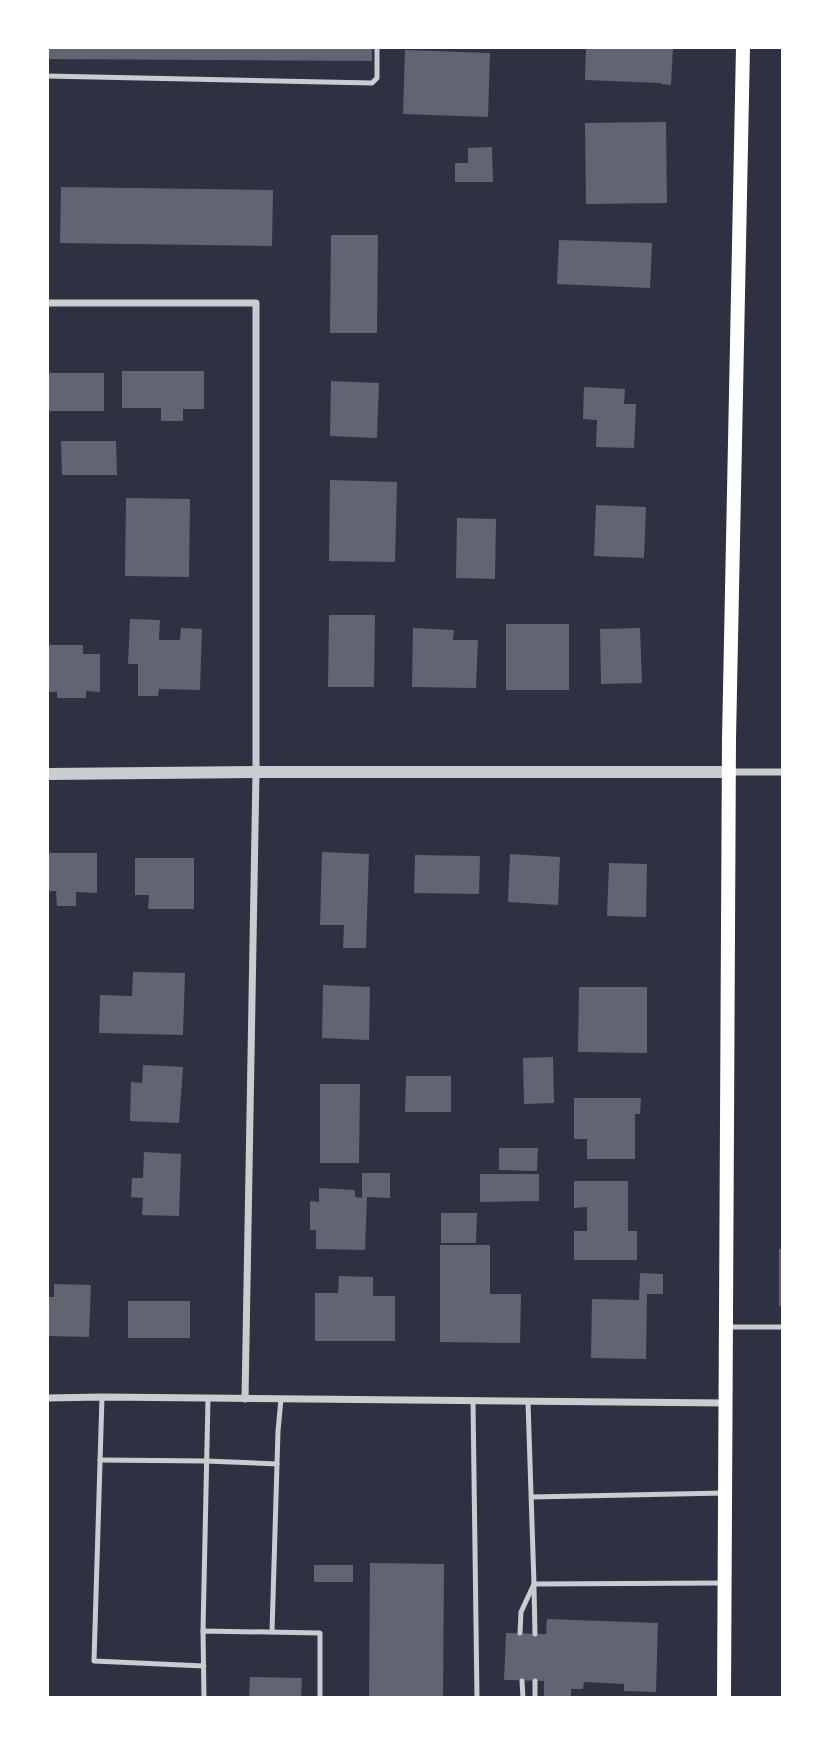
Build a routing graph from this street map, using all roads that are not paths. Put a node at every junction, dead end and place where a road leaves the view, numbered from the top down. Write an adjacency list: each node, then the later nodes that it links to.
1 (377, 47): 3 (lane)
2 (743, 47): 6 (main road)
3 (47, 76)
4 (47, 303): 5 (street)
5 (256, 772): 6 (street); 8 (street); 14 (street)
6 (729, 772): 7 (street); 9 (main road)
7 (783, 772)
8 (47, 774)
9 (725, 1327): 10 (lane); 18 (main road)
10 (783, 1327)
11 (102, 1397): 12 (street); 13 (street); 19 (lane)
12 (47, 1398)
13 (208, 1399): 14 (street); 20 (lane)
14 (245, 1399): 15 (street)
15 (281, 1399): 16 (street); 21 (lane)
16 (472, 1401): 17 (street); 35 (lane)
17 (528, 1402): 18 (street); 23 (lane)
18 (725, 1403): 22 (main road)
19 (100, 1460): 20 (lane); 30 (lane)
20 (206, 1461): 21 (lane); 26 (lane)
21 (277, 1464): 27 (lane)
22 (724, 1493): 23 (lane); 24 (main road)
23 (532, 1497): 25 (lane)
24 (724, 1583): 25 (lane); 38 (main road)
25 (534, 1584): 28 (lane); 29 (lane)
26 (203, 1631): 27 (lane); 30 (lane)
27 (272, 1632): 34 (lane)
28 (520, 1633)
29 (535, 1633)
30 (204, 1666): 33 (lane)
31 (522, 1681): 36 (lane)
32 (535, 1681): 37 (lane)
33 (204, 1698)
34 (320, 1698)
35 (477, 1698)
36 (523, 1698)
37 (535, 1698)
38 (724, 1698)

